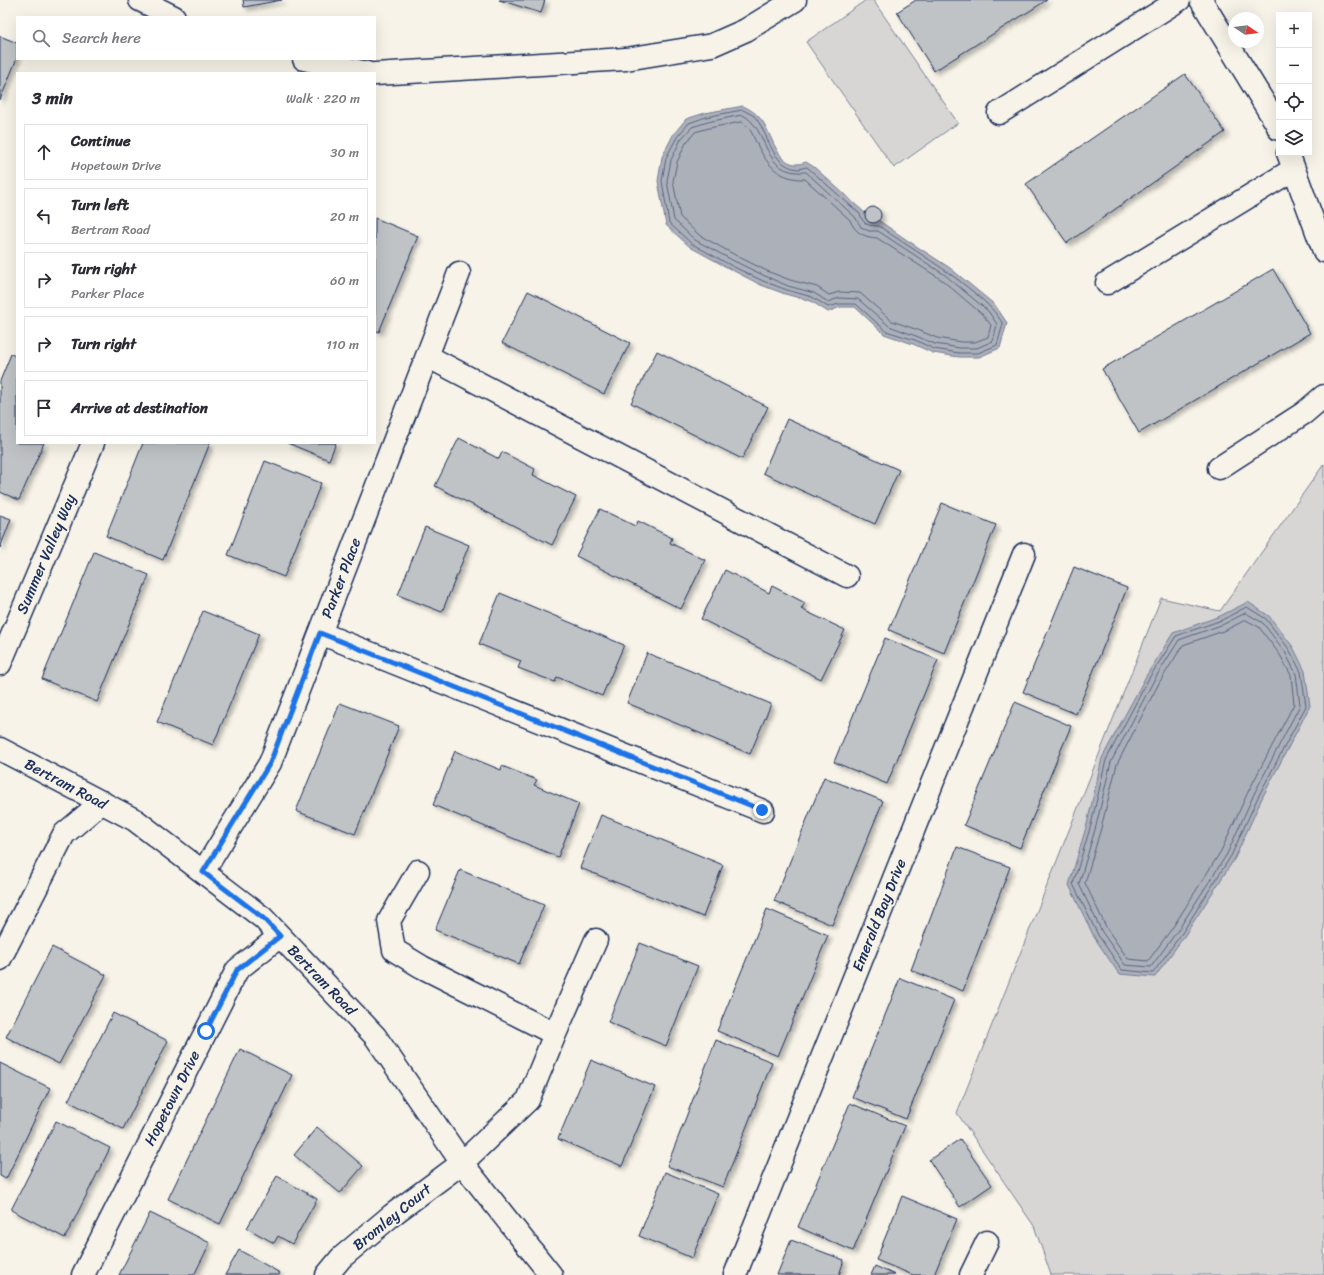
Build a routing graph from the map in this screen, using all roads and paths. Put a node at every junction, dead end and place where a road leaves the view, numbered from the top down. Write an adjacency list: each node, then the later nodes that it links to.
1 (140, 0): 5 (street)
2 (795, 0): 8 (street)
3 (1179, 0): 9 (street)
4 (1200, 0): 10 (street)
5 (172, 16)
6 (308, 60): 7 (street)
7 (362, 72)
8 (376, 74)
9 (999, 113)
10 (1276, 122)
11 (1291, 161): 12 (street); 14 (street)
12 (1324, 251)
13 (459, 273): 15 (street, Parker Place)
14 (1107, 283)
15 (427, 356): 20 (street); 21 (street, Parker Place)
16 (1324, 396): 18 (street)
17 (93, 444): 22 (street, Summer Valley Way)
18 (1219, 468)
19 (1024, 554): 37 (street, Emerald Bay Drive)
20 (847, 576)
21 (320, 633): 25 (street); 27 (street, Parker Place)
22 (0, 664)
23 (0, 749): 24 (street, Bertram Road)
24 (102, 802): 27 (street, Bertram Road); 30 (street)
25 (762, 810)
26 (418, 871): 31 (street)
27 (203, 872): 28 (street, Bertram Road)
28 (280, 936): 32 (street, Bertram Road); 34 (street, Hopetown Drive)
29 (596, 940): 31 (street, Bromley Court)
30 (0, 959)
31 (555, 1034): 32 (street, Bromley Court)
32 (462, 1162): 35 (street, Bromley Court); 36 (street, Bertram Road)
33 (986, 1242): 38 (street)
34 (83, 1275)
35 (327, 1275)
36 (551, 1275)
37 (735, 1275)
38 (971, 1275)

